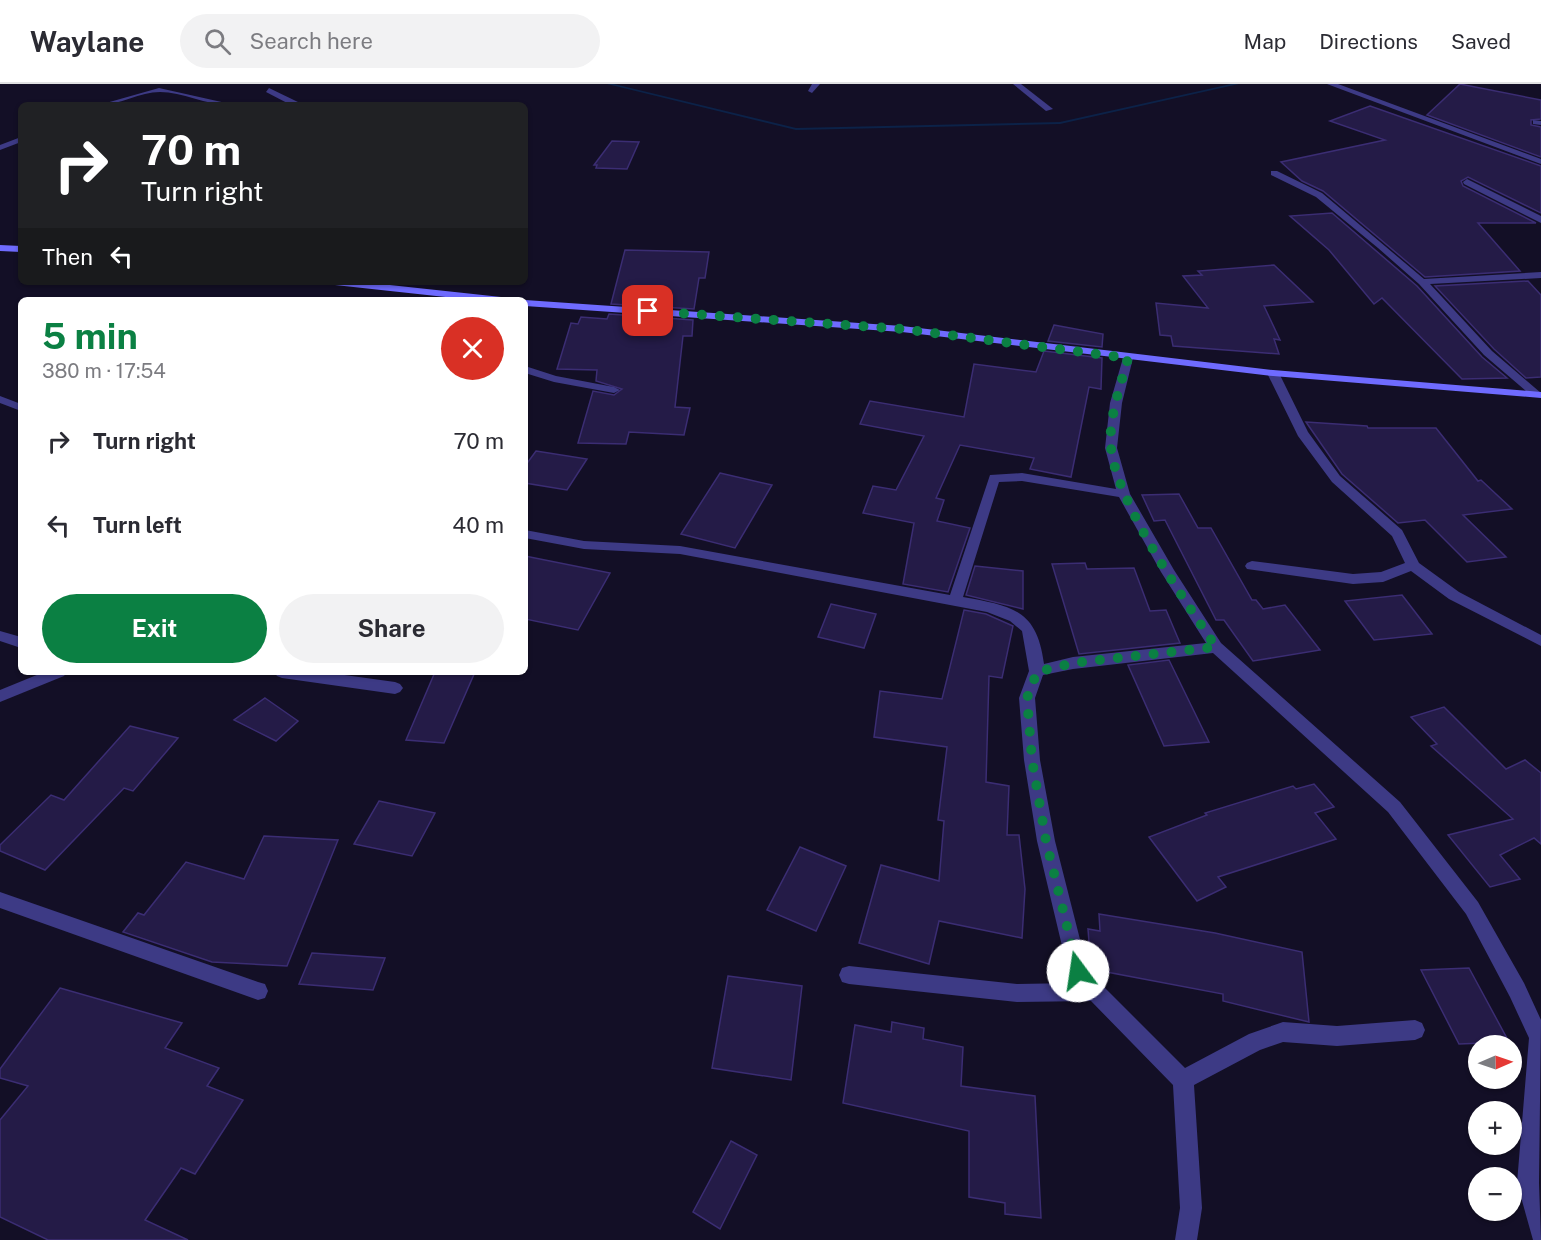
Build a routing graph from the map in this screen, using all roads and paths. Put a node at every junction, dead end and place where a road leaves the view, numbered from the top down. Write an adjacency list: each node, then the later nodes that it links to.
1 (1017, 84): 7 (street)
2 (1331, 84): 10 (street)
3 (269, 90): 6 (street)
4 (115, 102): 5 (street)
5 (213, 102)
6 (291, 102)
7 (1049, 109)
8 (18, 140): 9 (street)
9 (0, 148)
10 (1541, 162)
11 (1274, 173): 17 (street)
12 (1467, 182): 13 (street)
13 (1541, 220)
14 (0, 248): 15 (street)
15 (18, 249)
16 (1541, 275): 17 (street)
17 (1422, 282): 25 (street)
18 (360, 285): 19 (street)
19 (461, 297)
20 (528, 303): 21 (street)
21 (1128, 358): 23 (street); 28 (street)
22 (528, 370): 24 (street)
23 (1273, 373): 25 (street); 30 (street)
24 (614, 390)
25 (1539, 395)
26 (0, 399): 27 (street)
27 (18, 407)
28 (1124, 494): 32 (street); 36 (street)
29 (528, 535): 32 (street)
30 (1413, 565): 31 (street); 34 (street)
31 (1252, 566)
32 (955, 600): 37 (street)
33 (0, 636): 35 (street)
34 (1541, 641)
35 (18, 642)
36 (1216, 647): 37 (street); 47 (street)
37 (1037, 672): 45 (street)
38 (52, 675): 41 (street)
39 (303, 675): 40 (street)
40 (395, 688)
41 (0, 696)
42 (0, 900): 44 (street)
43 (849, 975): 45 (street)
44 (258, 991)
45 (1095, 992): 48 (street)
46 (1415, 1030): 48 (street)
47 (1540, 1038): 49 (street)
48 (1183, 1080): 50 (street)
49 (1541, 1232)
50 (1186, 1240)

